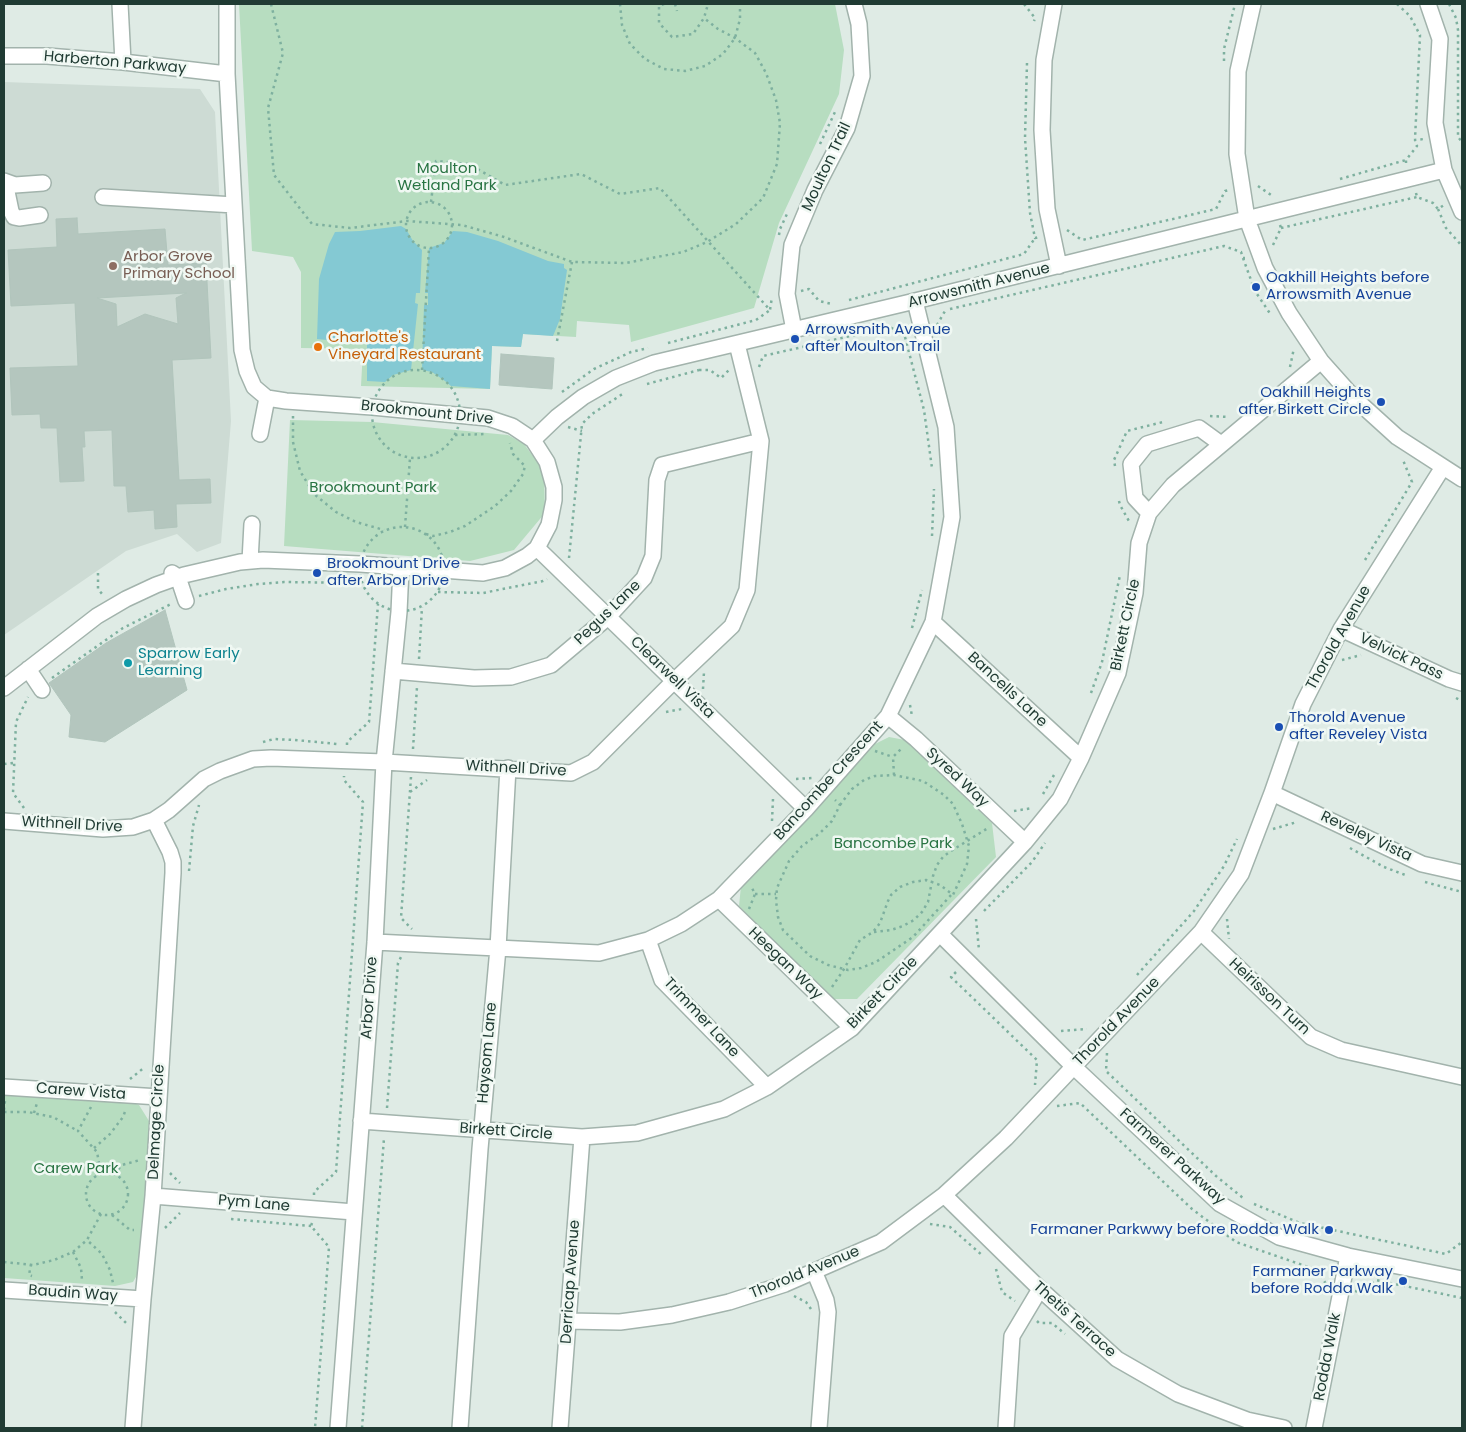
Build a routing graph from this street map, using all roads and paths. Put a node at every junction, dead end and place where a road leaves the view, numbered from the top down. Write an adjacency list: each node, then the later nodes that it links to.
1 (120, 4): 22 (street)
2 (226, 4): 23 (street)
3 (271, 4): 42 (path)
4 (620, 4): 19 (path)
5 (664, 4): 17 (path)
6 (675, 4): 16 (path)
7 (708, 4): 17 (path)
8 (740, 4): 19 (path)
9 (854, 4): 54 (street, Moulton Trail)
10 (1024, 4): 18 (path)
11 (1054, 4): 45 (street)
12 (1253, 4): 31 (street)
13 (1397, 4): 25 (path)
14 (1428, 4): 28 (street)
15 (1449, 4): 26 (path)
16 (677, 11)
17 (704, 18): 19 (path)
18 (1033, 26)
19 (735, 38): 48 (path)
20 (4, 56): 22 (street, Harberton Parkway)
21 (1028, 59): 47 (path)
22 (123, 62): 23 (street, Harberton Parkway)
23 (227, 74): 35 (street)
24 (835, 111): 27 (path)
25 (1415, 140)
26 (1462, 142)
27 (819, 146)
28 (1444, 170): 37 (street, Arrowsmith Avenue); 38 (street)
29 (4, 181): 30 (street); 40 (street)
30 (43, 183)
31 (1242, 187): 37 (path); 41 (street); 45 (path)
32 (103, 197): 35 (street)
33 (1417, 197): 44 (path)
34 (431, 202): 42 (path); 43 (path); 48 (path)
35 (234, 205): 67 (street)
36 (1438, 209): 49 (path)
37 (1276, 212): 41 (street, Arrowsmith Avenue); 44 (path)
38 (1462, 212)
39 (788, 213): 46 (path)
40 (40, 215)
41 (1247, 219): 51 (street); 53 (street, Arrowsmith Avenue)
42 (406, 221): 43 (path); 50 (path)
43 (452, 224): 50 (path); 52 (path)
44 (1281, 228): 51 (path)
45 (1052, 234): 47 (path); 53 (street)
46 (779, 238)
47 (1036, 238): 54 (path)
48 (707, 242): 52 (path); 54 (path)
49 (1462, 246)
50 (429, 248): 63 (path)
51 (1260, 254): 57 (path); 61 (street)
52 (572, 262): 59 (path)
53 (1058, 266): 55 (street, Arrowsmith Avenue)
54 (788, 292): 56 (street, Moulton Trail)
55 (916, 301): 56 (street, Arrowsmith Avenue); 57 (street, Bancombe Crescent)
56 (794, 330): 60 (street, Arrowsmith Avenue)
57 (923, 333): 58 (path); 99 (street, Bancombe Crescent)
58 (904, 336): 62 (path); 78 (path)
59 (557, 341)
60 (737, 344): 73 (street, Arrowsmith Avenue); 74 (street, Withnell Drive)
61 (1321, 360): 75 (street, Birkett Circle); 77 (street)
62 (758, 368)
63 (422, 370)
64 (699, 370): 65 (path)
65 (645, 384)
66 (628, 390): 90 (path)
67 (267, 398): 69 (street); 73 (street, Brookmount Drive)
68 (293, 415): 84 (path)
69 (260, 434)
70 (493, 434): 71 (path)
71 (455, 435)
72 (508, 438): 85 (path)
73 (533, 440): 87 (street, Brookmount Drive)
74 (761, 441): 98 (street, Pegus Lane); 106 (street, Withnell Drive)
75 (1221, 444): 81 (street, Birkett Circle); 81 (street)
76 (410, 458): 83 (path)
77 (1443, 467): 79 (street); 100 (street, Thorold Avenue)
78 (933, 472)
79 (1462, 479)
80 (934, 481): 86 (path)
81 (1149, 513): 113 (street, Birkett Circle)
82 (252, 524): 88 (street)
83 (405, 527)
84 (388, 529)
85 (424, 533)
86 (932, 545)
87 (536, 548): 89 (street, Brookmount Drive); 90 (street, Clearwell Vista)
88 (250, 561): 89 (street, Brookmount Drive); 91 (street, Brookmount Drive)
89 (401, 568): 104 (street, Arbor Drive)
90 (558, 569): 94 (path); 98 (street, Clearwell Vista)
91 (175, 575): 95 (street); 103 (street, Brookmount Drive)
92 (924, 582): 101 (path)
93 (362, 583): 95 (path)
94 (438, 592)
95 (185, 600): 109 (path)
96 (378, 604): 114 (path)
97 (422, 607): 105 (path)
98 (608, 617): 105 (street, Pegus Lane); 106 (street, Clearwell Vista)
99 (933, 622): 111 (street, Bancombe Crescent); 113 (street, Bancells Lane)
100 (1341, 629): 107 (street, Velvick Pass); 124 (street, Thorold Avenue)
101 (910, 636)
102 (704, 668): 110 (path)
103 (28, 669): 108 (street, Brookmount Drive); 109 (street)
104 (393, 671): 105 (street, Pegus Lane); 115 (street, Arbor Drive)
105 (418, 672): 118 (path)
106 (674, 681): 119 (street, Withnell Drive); 121 (street, Clearwell Vista)
107 (1462, 683)
108 (4, 688)
109 (42, 689): 116 (path)
110 (703, 692)
111 (888, 716): 112 (street, Syred Way); 123 (street, Bancombe Crescent)
112 (913, 737): 120 (path); 128 (street, Syred Way)
113 (1081, 758): 137 (street, Birkett Circle)
114 (346, 761): 115 (street, Withnell Drive); 122 (street, Withnell Drive); 192 (path)
115 (384, 762): 118 (street, Withnell Drive); 160 (street, Arbor Drive)
116 (14, 763): 117 (path); 126 (path)
117 (4, 764)
118 (412, 764): 119 (street, Withnell Drive); 153 (path)
119 (508, 768): 162 (street, Haysom Lane)
120 (894, 775): 125 (path); 136 (path)
121 (777, 781): 123 (path); 127 (street, Clearwell Vista); 133 (path)
122 (196, 785): 129 (street, Withnell Drive); 140 (path)
123 (824, 789): 125 (path); 127 (street, Bancombe Crescent)
124 (1272, 793): 132 (street, Thorold Avenue); 139 (street, Reveley Vista)
125 (840, 805): 148 (path)
126 (25, 809)
127 (806, 809): 141 (street, Bancombe Crescent)
128 (999, 818): 136 (path); 137 (street, Syred Way)
129 (154, 820): 131 (street, Withnell Drive); 176 (street, Delmage Circle)
130 (1300, 820): 132 (path)
131 (4, 821)
132 (1261, 822): 151 (street, Thorold Avenue)
133 (772, 824)
134 (1240, 832): 146 (path)
135 (1048, 839): 163 (path)
136 (968, 841): 144 (path); 149 (path)
137 (1025, 842): 157 (street, Birkett Circle)
138 (1342, 844): 142 (path)
139 (1462, 873)
140 (189, 874)
141 (743, 874): 147 (path); 150 (street, Bancombe Crescent)
142 (1409, 876)
143 (1417, 879): 145 (path)
144 (932, 882): 149 (path); 155 (path); 155 (path)
145 (1462, 892)
146 (1206, 893): 151 (path); 165 (path)
147 (755, 894): 148 (path); 152 (path)
148 (776, 894): 164 (path)
149 (952, 894): 164 (path)
150 (719, 899): 152 (street, Heegan Way); 158 (street, Bancombe Crescent)
151 (1220, 904): 156 (street, Thorold Avenue); 159 (path)
152 (739, 919): 166 (street, Heegan Way)
153 (407, 924): 154 (path); 161 (path)
154 (421, 930)
155 (873, 932): 164 (path)
156 (1201, 932): 169 (street, Thorold Avenue); 172 (street, Heirisson Turn)
157 (940, 934): 168 (street, Birkett Circle); 171 (street, Farmerer Parkway)
158 (648, 940): 162 (street, Bancombe Crescent); 174 (street, Trimmer Lane)
159 (1229, 940)
160 (375, 942): 161 (street, Bancombe Crescent); 179 (street, Arbor Drive)
161 (406, 943): 162 (street, Bancombe Crescent); 180 (path)
162 (498, 948): 182 (street, Haysom Lane)
163 (985, 956)
164 (844, 969): 166 (path)
165 (1135, 978)
166 (822, 999): 168 (street, Heegan Way)
167 (1055, 1025): 169 (path)
168 (852, 1028): 174 (street, Birkett Circle)
169 (1102, 1038): 171 (street, Thorold Avenue); 199 (path)
170 (148, 1065): 175 (path)
171 (1074, 1067): 189 (street, Thorold Avenue); 201 (street, Farmerer Parkway)
172 (1462, 1077)
173 (4, 1087): 175 (street, Carew Vista)
174 (767, 1087): 183 (street, Birkett Circle)
175 (128, 1095): 176 (street, Carew Vista); 184 (path)
176 (159, 1097): 190 (street, Delmage Circle)
177 (91, 1108): 181 (path)
178 (4, 1112): 181 (path)
179 (361, 1121): 180 (street, Birkett Circle); 193 (street, Arbor Drive)
180 (386, 1123): 182 (street, Birkett Circle); 218 (path)
181 (78, 1131): 184 (path)
182 (482, 1131): 183 (street, Birkett Circle); 219 (street, Haysom Lane)
183 (582, 1136): 214 (street, Derricap Avenue)
184 (94, 1148): 187 (path)
185 (145, 1159): 188 (path)
186 (167, 1170): 191 (path)
187 (101, 1174): 188 (path); 194 (path)
188 (114, 1174): 194 (path)
189 (944, 1195): 204 (street, Thorold Avenue); 209 (street, Thetis Terrace)
190 (153, 1196): 191 (street, Pym Lane); 212 (street, Delmage Circle)
191 (180, 1198): 192 (street, Pym Lane); 197 (path)
192 (313, 1209): 193 (street, Pym Lane); 196 (path)
193 (354, 1212): 217 (street, Arbor Drive)
194 (101, 1214): 198 (path)
195 (227, 1219): 196 (path)
196 (312, 1226): 216 (path)
197 (162, 1231)
198 (87, 1240): 200 (path); 211 (path)
199 (1462, 1242)
200 (73, 1252): 203 (path); 207 (path)
201 (1348, 1256): 206 (street, Farmerer Parkway); 224 (street, Rodda Walk)
202 (4, 1262): 203 (path)
203 (31, 1264): 205 (path)
204 (814, 1271): 208 (street, Thorold Avenue); 221 (street)
205 (36, 1276)
206 (1462, 1279)
207 (82, 1280)
208 (781, 1285): 213 (path); 214 (street, Thorold Avenue)
209 (1040, 1289): 222 (street); 223 (street, Thetis Terrace)
210 (4, 1290): 211 (street, Baudin Way)
211 (114, 1297): 212 (street, Baudin Way)
212 (142, 1299): 215 (street, Delmage Circle)
213 (813, 1311)
214 (568, 1321): 220 (street, Derricap Avenue)
215 (133, 1428)
216 (315, 1428)
217 (338, 1428)
218 (362, 1428)
219 (460, 1428)
220 (560, 1428)
221 (820, 1428)
222 (1006, 1428)
223 (1284, 1428)
224 (1314, 1428)

